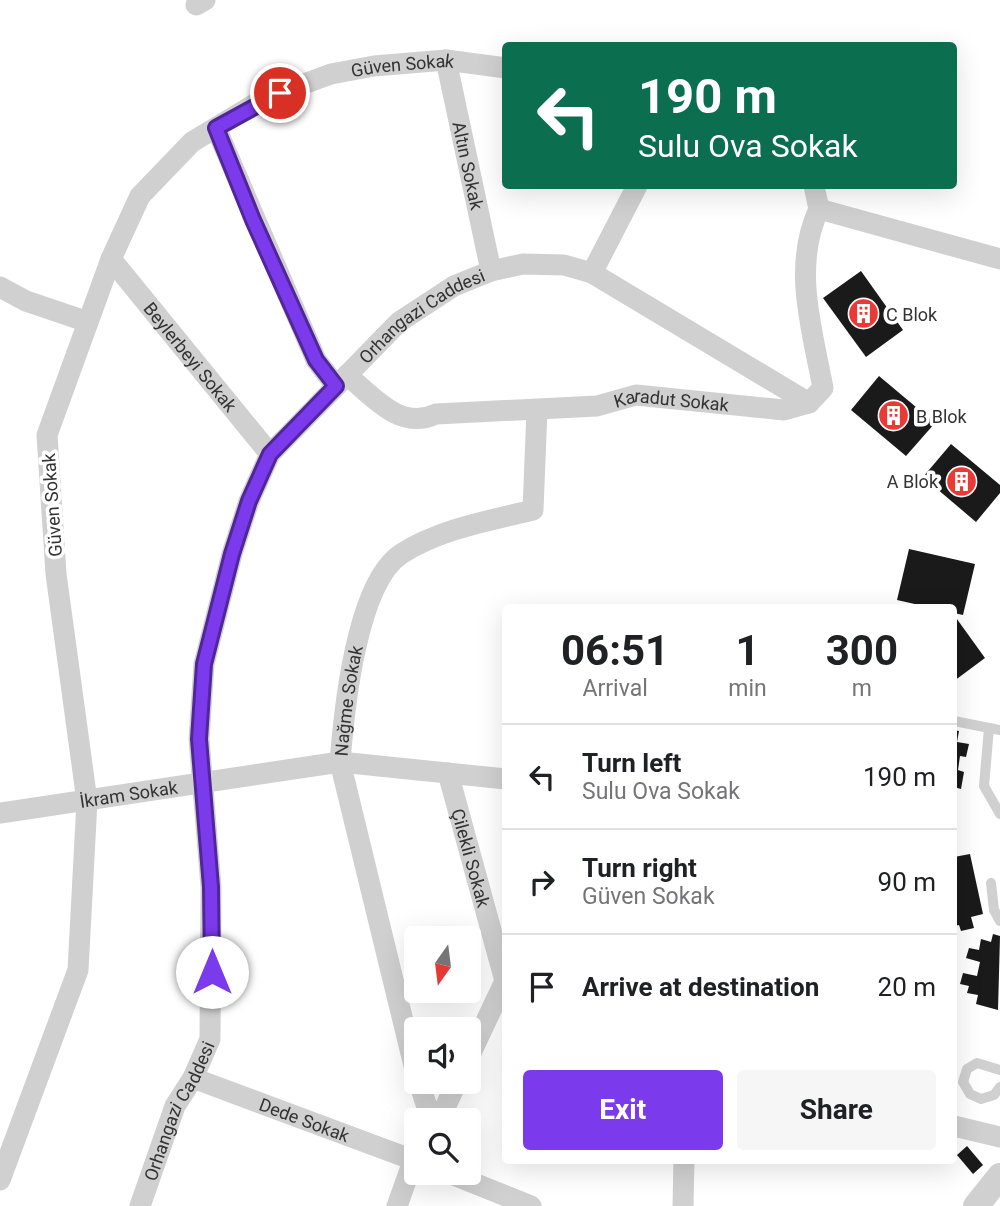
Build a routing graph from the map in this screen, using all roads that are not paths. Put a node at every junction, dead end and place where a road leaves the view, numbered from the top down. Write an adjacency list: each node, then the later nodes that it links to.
1 (446, 61): 2 (street, Güven Sokak); 3 (street, Güven Sokak); 9 (street, Altın Sokak)
2 (502, 68)
3 (216, 128): 7 (street, Güven Sokak); 13 (street, Karadut Sokak)
4 (635, 189): 10 (street)
5 (815, 189): 6 (street)
6 (819, 209): 8 (street); 14 (street)
7 (111, 259): 12 (street, Güven Sokak); 16 (street, Beylerbeyi Sokak)
8 (1000, 259)
9 (491, 271): 10 (street, Orhangazi Caddesi); 13 (street, Orhangazi Caddesi)
10 (592, 273): 14 (street, Orhangazi Caddesi)
11 (0, 287): 12 (street)
12 (88, 322): 23 (street, Güven Sokak)
13 (341, 380): 15 (street, Karadut Sokak); 16 (street, Orhangazi Caddesi)
14 (809, 403): 15 (street, Karadut Sokak)
15 (537, 410): 19 (street, Nağme Sokak)
16 (270, 454): 22 (street, Orhangazi Caddesi)
17 (957, 722): 18 (lane)
18 (995, 729): 25 (lane)
19 (341, 762): 20 (street, İkram Sokak); 22 (street, İkram Sokak); 30 (street, Nağme Sokak)
20 (448, 773): 21 (street, İkram Sokak); 28 (street, Çilekli Sokak)
21 (502, 779)
22 (204, 783): 23 (street, İkram Sokak); 33 (street, Orhangazi Caddesi)
23 (87, 801): 24 (street, İkram Sokak); 40 (street, Güven Sokak)
24 (0, 813)
25 (1000, 814)
26 (991, 883): 27 (lane)
27 (1000, 921)
28 (502, 970)
29 (502, 987): 31 (street, Çilekli Sokak)
30 (404, 1024)
31 (481, 1032)
32 (1000, 1070): 34 (lane)
33 (193, 1079): 37 (street, Dede Sokak); 43 (street, Orhangazi Caddesi)
34 (1000, 1087)
35 (957, 1127): 36 (street)
36 (1000, 1137)
37 (404, 1153)
38 (684, 1164): 46 (street)
39 (1000, 1176): 47 (street)
40 (0, 1180)
41 (405, 1185): 44 (street)
42 (478, 1185): 45 (street)
43 (140, 1206)
44 (397, 1206)
45 (531, 1206)
46 (682, 1206)
47 (976, 1206)

